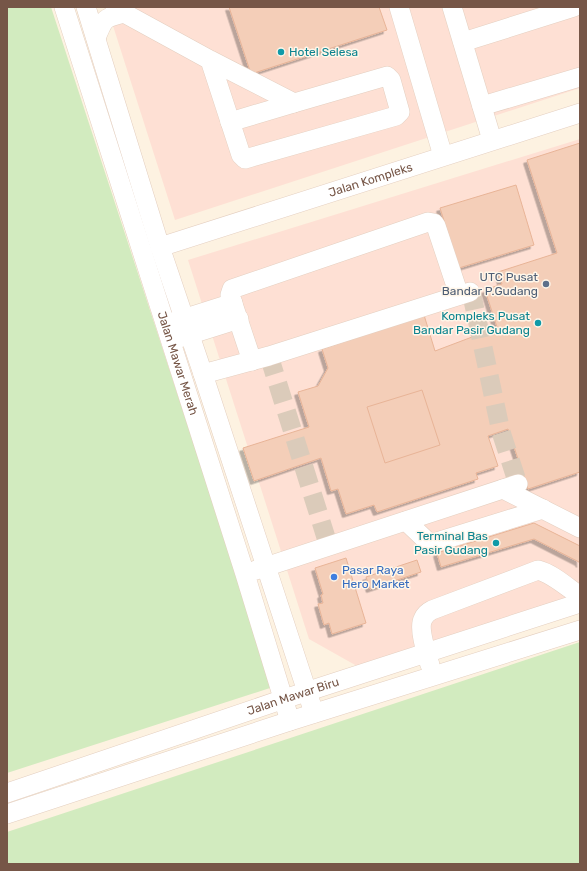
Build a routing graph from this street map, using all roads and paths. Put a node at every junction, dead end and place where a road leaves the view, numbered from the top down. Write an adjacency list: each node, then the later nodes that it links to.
1 (64, 7): 21 (street, Jalan Mawar Merah)
2 (86, 7): 8 (street, Jalan Mawar Merah)
3 (399, 7): 17 (street)
4 (452, 7): 9 (street)
5 (569, 8): 7 (street)
6 (120, 10): 8 (street); 10 (street)
7 (534, 13): 9 (street)
8 (96, 38): 18 (street, Jalan Mawar Merah)
9 (463, 42): 13 (street)
10 (210, 60): 12 (street); 15 (street)
11 (580, 77): 13 (street)
12 (294, 103): 15 (street); 15 (street)
13 (482, 106): 16 (street)
14 (580, 112): 16 (street, Jalan Kompleks)
15 (230, 122)
16 (492, 140): 17 (street, Jalan Kompleks)
17 (443, 156): 18 (street, Jalan Kompleks)
18 (160, 247): 20 (street, Jalan Mawar Merah)
19 (236, 311): 20 (street); 22 (street); 22 (street)
20 (187, 326): 21 (street); 23 (street, Jalan Mawar Merah)
21 (168, 332): 28 (street, Jalan Mawar Merah)
22 (252, 361): 23 (street)
23 (203, 374): 27 (street, Jalan Mawar Merah)
24 (543, 509): 25 (street); 25 (street); 26 (street)
25 (406, 521): 27 (street)
26 (580, 528)
27 (266, 567): 28 (street); 34 (street, Jalan Mawar Merah)
28 (246, 574): 35 (street, Jalan Mawar Merah)
29 (580, 596): 32 (street)
30 (580, 603): 32 (street, Jalan Mawar Biru)
31 (580, 630): 33 (street, Jalan Mawar Biru)
32 (426, 654): 33 (street); 34 (street, Jalan Mawar Biru)
33 (434, 676): 36 (street, Jalan Mawar Biru)
34 (307, 691): 35 (street, Jalan Mawar Biru); 36 (street, Jalan Mawar Merah)
35 (284, 699): 37 (street, Jalan Mawar Merah); 38 (street, Jalan Mawar Biru)
36 (314, 713): 37 (street, Jalan Mawar Biru)
37 (290, 721): 39 (street, Jalan Mawar Biru)
38 (7, 793)
39 (7, 814)

